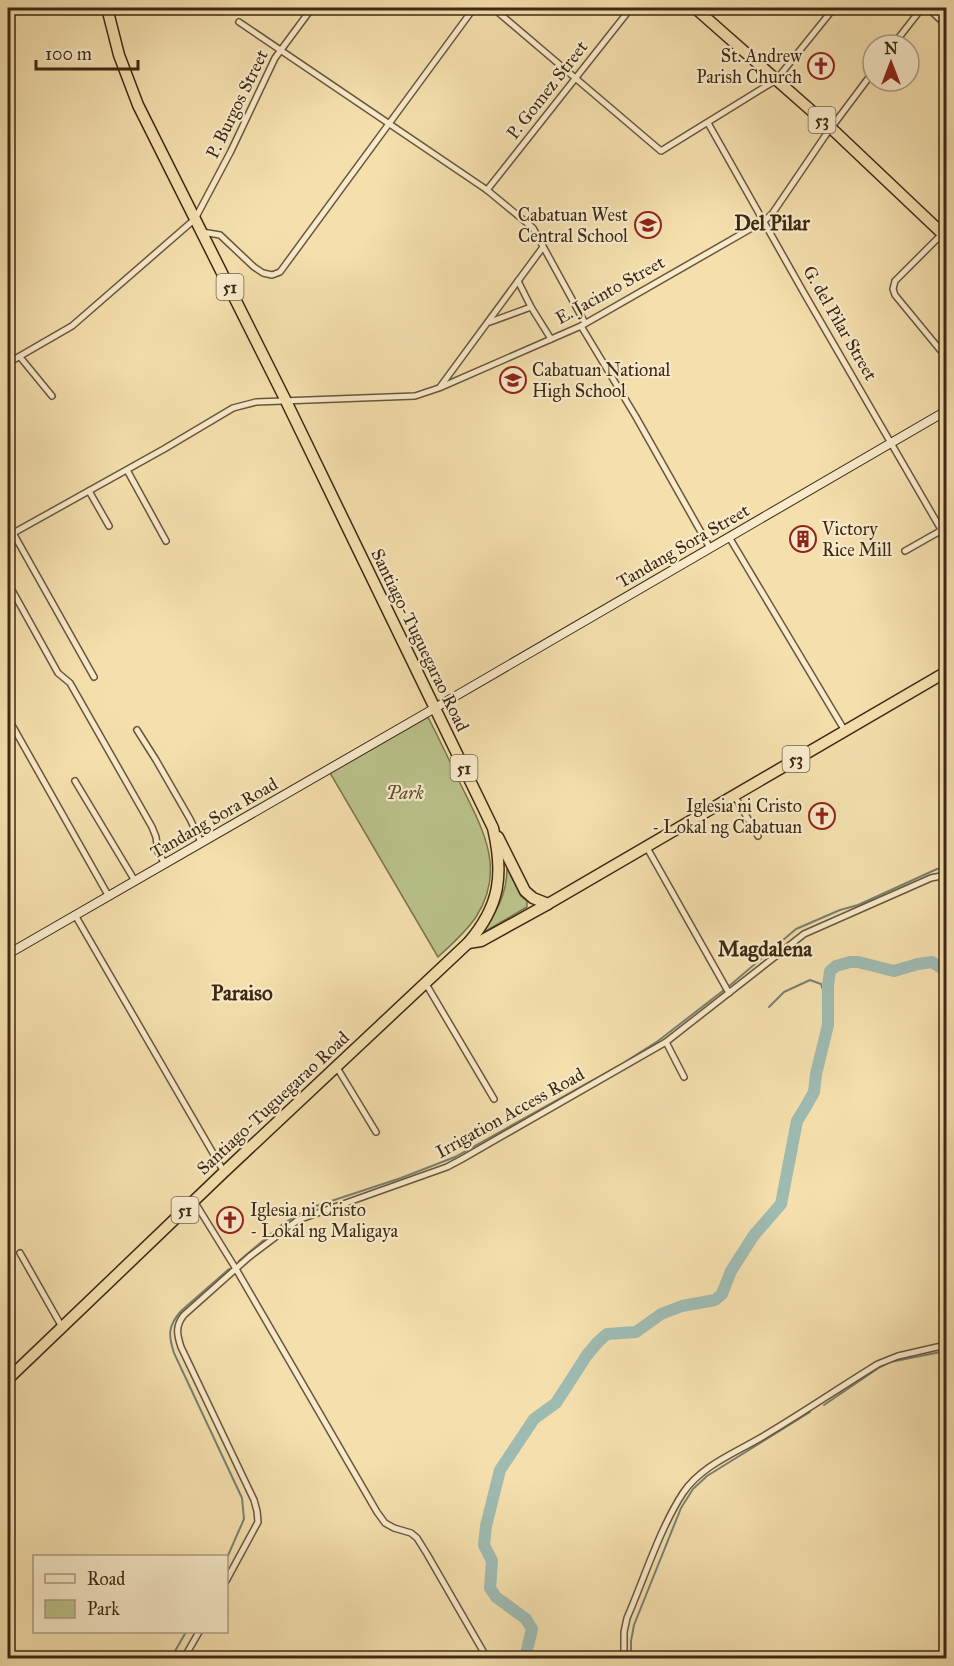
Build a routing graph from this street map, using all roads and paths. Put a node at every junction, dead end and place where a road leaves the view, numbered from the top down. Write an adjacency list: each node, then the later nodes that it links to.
1 (107, 8): 21 (highway, Santiago-Tuguegarao Road / 51)
2 (312, 8): 13 (street, P. Burgos Street)
3 (474, 8): 17 (street)
4 (493, 8): 14 (street)
5 (631, 8): 14 (street, P. Gomez Street)
6 (695, 8): 15 (highway, 53)
7 (834, 8): 15 (street)
8 (922, 8): 12 (street)
9 (928, 8): 11 (street)
10 (239, 21): 13 (street)
11 (946, 25)
12 (902, 33)
13 (280, 49): 17 (street); 21 (street, P. Burgos Street)
14 (575, 79): 18 (street); 20 (street, P. Gomez Street)
15 (776, 80): 18 (street); 19 (highway, 53)
16 (861, 88): 19 (street, E. Jacinto Street)
17 (388, 123): 20 (street); 23 (street)
18 (708, 123): 22 (street, G. del Pilar Street)
19 (831, 128): 22 (street, E. Jacinto Street); 24 (highway, 53)
20 (487, 190): 25 (street)
21 (195, 219): 23 (highway, Santiago-Tuguegarao Road / 51); 31 (street)
22 (764, 221): 29 (street, E. Jacinto Street); 38 (street, G. del Pilar Street)
23 (202, 232): 36 (highway, Santiago-Tuguegarao Road / 51)
24 (944, 235): 32 (street)
25 (543, 247): 26 (street); 29 (street)
26 (518, 281): 27 (street); 28 (street)
27 (531, 306): 28 (street); 30 (street)
28 (488, 323): 34 (street)
29 (583, 324): 30 (street, E. Jacinto Street); 48 (street)
30 (551, 339): 34 (street, E. Jacinto Street)
31 (20, 357): 33 (street); 35 (street)
32 (946, 357)
33 (8, 363)
34 (439, 388): 36 (street, E. Jacinto Street)
35 (52, 396)
36 (286, 400): 39 (street, E. Jacinto Street); 53 (highway, Santiago-Tuguegarao Road / 51)
37 (946, 411): 38 (street, Tandang Sora Street)
38 (892, 443): 43 (street, G. del Pilar Street); 45 (street, Tandang Sora Street)
39 (127, 470): 40 (street, E. Jacinto Street); 47 (street)
40 (89, 491): 42 (street); 44 (street, E. Jacinto Street)
41 (8, 524): 44 (street)
42 (109, 526)
43 (942, 530): 46 (street, G. del Pilar Street); 49 (street)
44 (10, 535): 52 (street)
45 (729, 537): 48 (street, Tandang Sora Street); 56 (street)
46 (946, 538)
47 (166, 541)
48 (711, 548): 53 (street, Tandang Sora Street)
49 (905, 551)
50 (8, 583): 63 (street)
51 (946, 672): 56 (highway, 53)
52 (94, 677)
53 (435, 708): 59 (highway, Santiago-Tuguegarao Road / 51); 61 (street, Tandang Sora Road)
54 (8, 718): 66 (street)
55 (137, 730): 61 (street)
56 (845, 731): 58 (highway, 53)
57 (75, 781): 65 (street)
58 (734, 795): 60 (street); 62 (highway, 53)
59 (493, 828): 67 (highway); 69 (highway, Santiago-Tuguegarao Road / 51)
60 (758, 836)
61 (201, 842): 63 (street, Tandang Sora Road)
62 (646, 846): 67 (highway, 53); 72 (street)
63 (165, 864): 65 (street, Tandang Sora Road)
64 (946, 874): 72 (street, Irrigation Access Road)
65 (135, 881): 66 (street, Tandang Sora Road)
66 (108, 895): 68 (street, Tandang Sora Road)
67 (548, 904): 69 (highway, 53)
68 (75, 915): 70 (street, Tandang Sora Road); 78 (street)
69 (468, 943): 71 (highway, Santiago-Tuguegarao Road / 51)
70 (8, 954)
71 (425, 982): 74 (highway, Santiago-Tuguegarao Road / 51); 76 (street)
72 (729, 993): 73 (street, Irrigation Access Road)
73 (666, 1042): 75 (street); 81 (street, Irrigation Access Road)
74 (336, 1066): 77 (street); 78 (highway, Santiago-Tuguegarao Road / 51)
75 (684, 1077)
76 (494, 1099)
77 (376, 1132)
78 (224, 1172): 79 (highway, Santiago-Tuguegarao Road / 51)
79 (194, 1201): 81 (street); 82 (highway, Santiago-Tuguegarao Road / 51)
80 (20, 1253): 82 (street)
81 (236, 1269): 85 (street, Irrigation Access Road); 88 (street)
82 (62, 1328): 84 (highway, Santiago-Tuguegarao Road / 51)
83 (946, 1345): 89 (street)
84 (8, 1379)
85 (228, 1578)
86 (198, 1633): 87 (street)
87 (184, 1659)
88 (487, 1659)
89 (624, 1659)

